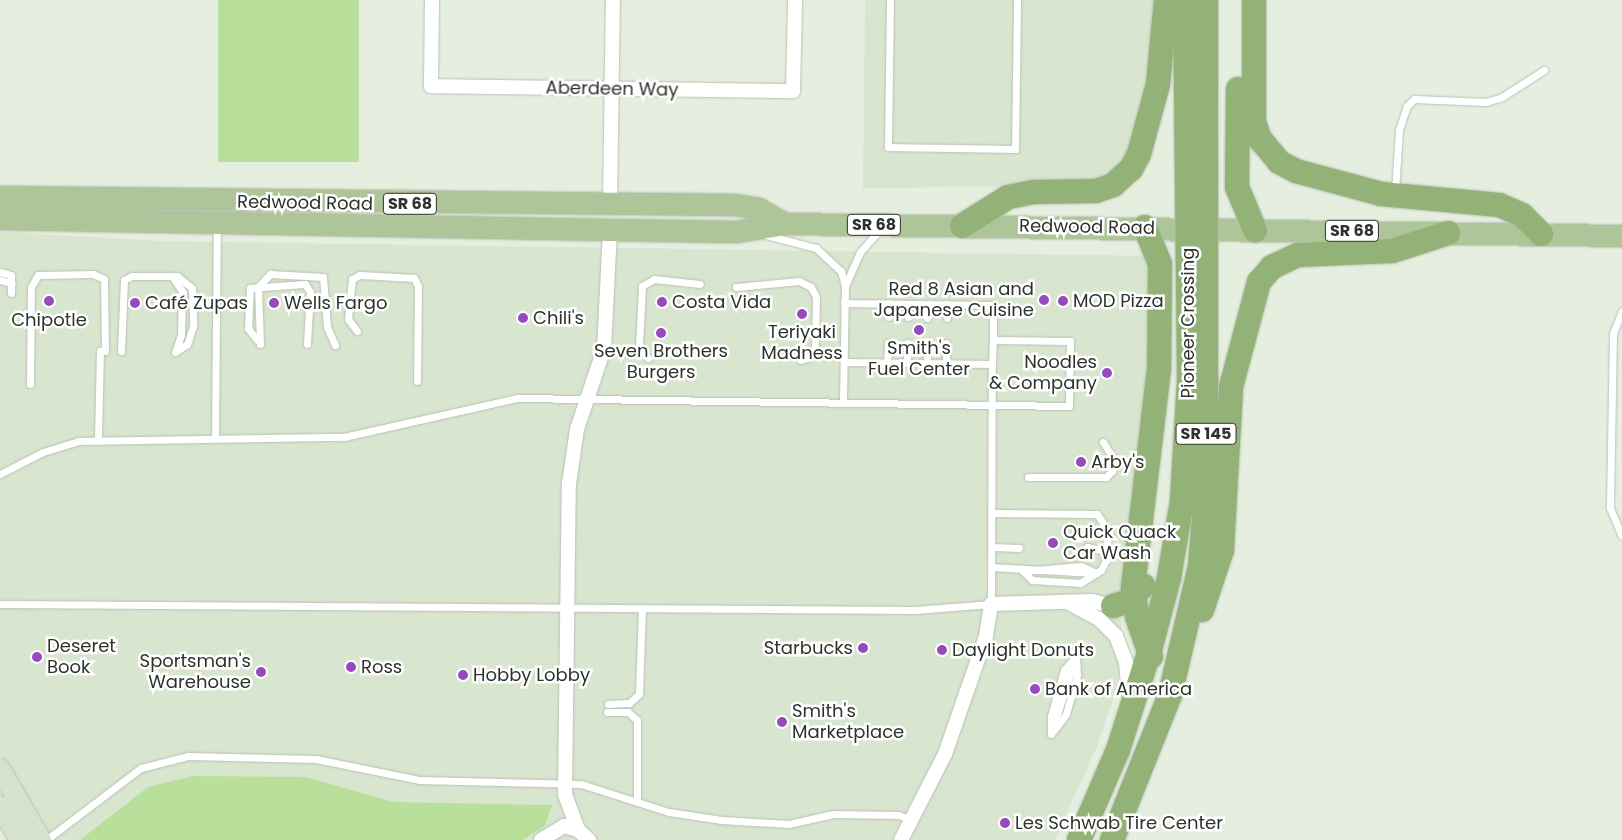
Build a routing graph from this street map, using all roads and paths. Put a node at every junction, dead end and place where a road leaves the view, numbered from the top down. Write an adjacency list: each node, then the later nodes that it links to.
1 (432, 0): 12 (street, Aberdeen Way)
2 (613, 0): 12 (street)
3 (795, 0): 12 (street, Aberdeen Way)
4 (890, 0): 5 (lane)
5 (1017, 0)
6 (1166, 0): 20 (highway)
7 (1185, 0): 22 (highway, Pioneer Crossing / SR 145)
8 (1206, 0): 22 (highway, Pioneer Crossing / SR 145)
9 (1240, 0): 24 (highway)
10 (1254, 0): 13 (highway)
11 (1544, 70): 13 (lane)
12 (612, 89): 15 (street)
13 (1395, 196): 27 (highway)
14 (0, 197): 15 (main road, Redwood Road / SR 68)
15 (610, 205): 18 (main road, Redwood Road / SR 68)
16 (0, 219): 17 (main road, Redwood Road / SR 68)
17 (218, 223): 23 (main road, Redwood Road / SR 68); 73 (lane)
18 (785, 224): 19 (main road, Redwood Road / SR 68); 25 (main road, Redwood Road / SR 68)
19 (887, 225): 20 (main road, Redwood Road / SR 68); 35 (lane)
20 (962, 226): 21 (main road, Redwood Road / SR 68)
21 (1145, 228): 22 (main road, Redwood Road / SR 68); 85 (highway)
22 (1197, 228): 24 (main road, Redwood Road / SR 68); 66 (highway, Pioneer Crossing / SR 145); 90 (highway, Pioneer Crossing / SR 145)
23 (610, 230): 25 (main road, Redwood Road / SR 68); 69 (street)
24 (1256, 230): 26 (main road, Redwood Road / SR 68)
25 (749, 231): 35 (lane)
26 (1448, 233): 27 (main road, SR 68); 90 (highway)
27 (1541, 234): 28 (main road, SR 68)
28 (1622, 236)
29 (0, 272): 32 (lane)
30 (172, 276): 30 (lane); 57 (lane)
31 (0, 280): 32 (lane)
32 (12, 283): 37 (lane)
33 (259, 284): 53 (lane); 54 (lane); 56 (lane)
34 (700, 284): 58 (lane)
35 (845, 286): 38 (lane)
36 (736, 287): 59 (lane)
37 (11, 293)
38 (844, 303): 39 (lane); 60 (lane)
39 (888, 304): 40 (lane); 44 (lane)
40 (908, 304): 41 (lane); 45 (lane)
41 (928, 304): 42 (lane); 46 (lane)
42 (947, 304): 47 (lane); 49 (lane)
43 (1622, 311): 78 (lane)
44 (888, 317)
45 (908, 318)
46 (927, 318)
47 (947, 318)
48 (356, 331): 67 (lane)
49 (993, 340): 65 (lane); 71 (lane)
50 (888, 343): 61 (lane)
51 (907, 343): 62 (lane)
52 (927, 343): 63 (lane)
53 (260, 344)
54 (306, 344)
55 (946, 344): 64 (lane)
56 (335, 345)
57 (121, 351)
58 (648, 358)
59 (800, 360)
60 (844, 362): 61 (lane); 70 (lane)
61 (888, 362): 62 (lane)
62 (907, 362): 63 (lane)
63 (927, 363): 64 (lane)
64 (946, 363): 65 (lane)
65 (992, 364): 71 (lane)
66 (1189, 378): 85 (highway); 91 (highway, Pioneer Crossing / SR 145)
67 (417, 381)
68 (30, 384): 72 (lane)
69 (587, 400): 70 (lane); 73 (lane); 88 (street)
70 (843, 403): 71 (lane)
71 (993, 405): 77 (lane)
72 (98, 438): 73 (lane); 75 (lane)
73 (215, 439)
74 (1103, 442): 76 (lane)
75 (0, 474)
76 (1028, 477)
77 (992, 513): 79 (lane); 82 (lane)
78 (1622, 536)
79 (992, 547): 81 (lane); 83 (lane)
80 (1086, 547): 82 (lane)
81 (1019, 548)
82 (1105, 552): 83 (lane)
83 (991, 567): 87 (lane)
84 (1066, 601): 85 (street); 87 (street); 95 (street)
85 (1123, 602): 91 (highway)
86 (0, 604): 88 (lane)
87 (991, 604): 89 (lane); 100 (street)
88 (568, 607): 89 (lane); 97 (street)
89 (642, 608): 93 (lane)
90 (1186, 637): 109 (highway, Pioneer Crossing / SR 145)
91 (1146, 640): 95 (highway, Pioneer Crossing / SR 145); 108 (highway)
92 (1076, 656): 92 (lane)
93 (608, 704)
94 (607, 712): 98 (lane)
95 (1129, 718): 107 (highway, Pioneer Crossing / SR 145)
96 (0, 769): 104 (main road)
97 (565, 789): 98 (lane); 101 (street); 102 (street); 105 (lane)
98 (637, 801): 100 (lane)
99 (0, 806): 103 (main road)
100 (913, 820): 106 (street)
101 (586, 836): 102 (street)
102 (543, 837)
103 (20, 840)
104 (41, 840)
105 (46, 840)
106 (901, 840)
107 (1079, 840)
108 (1098, 840)
109 (1112, 840)

